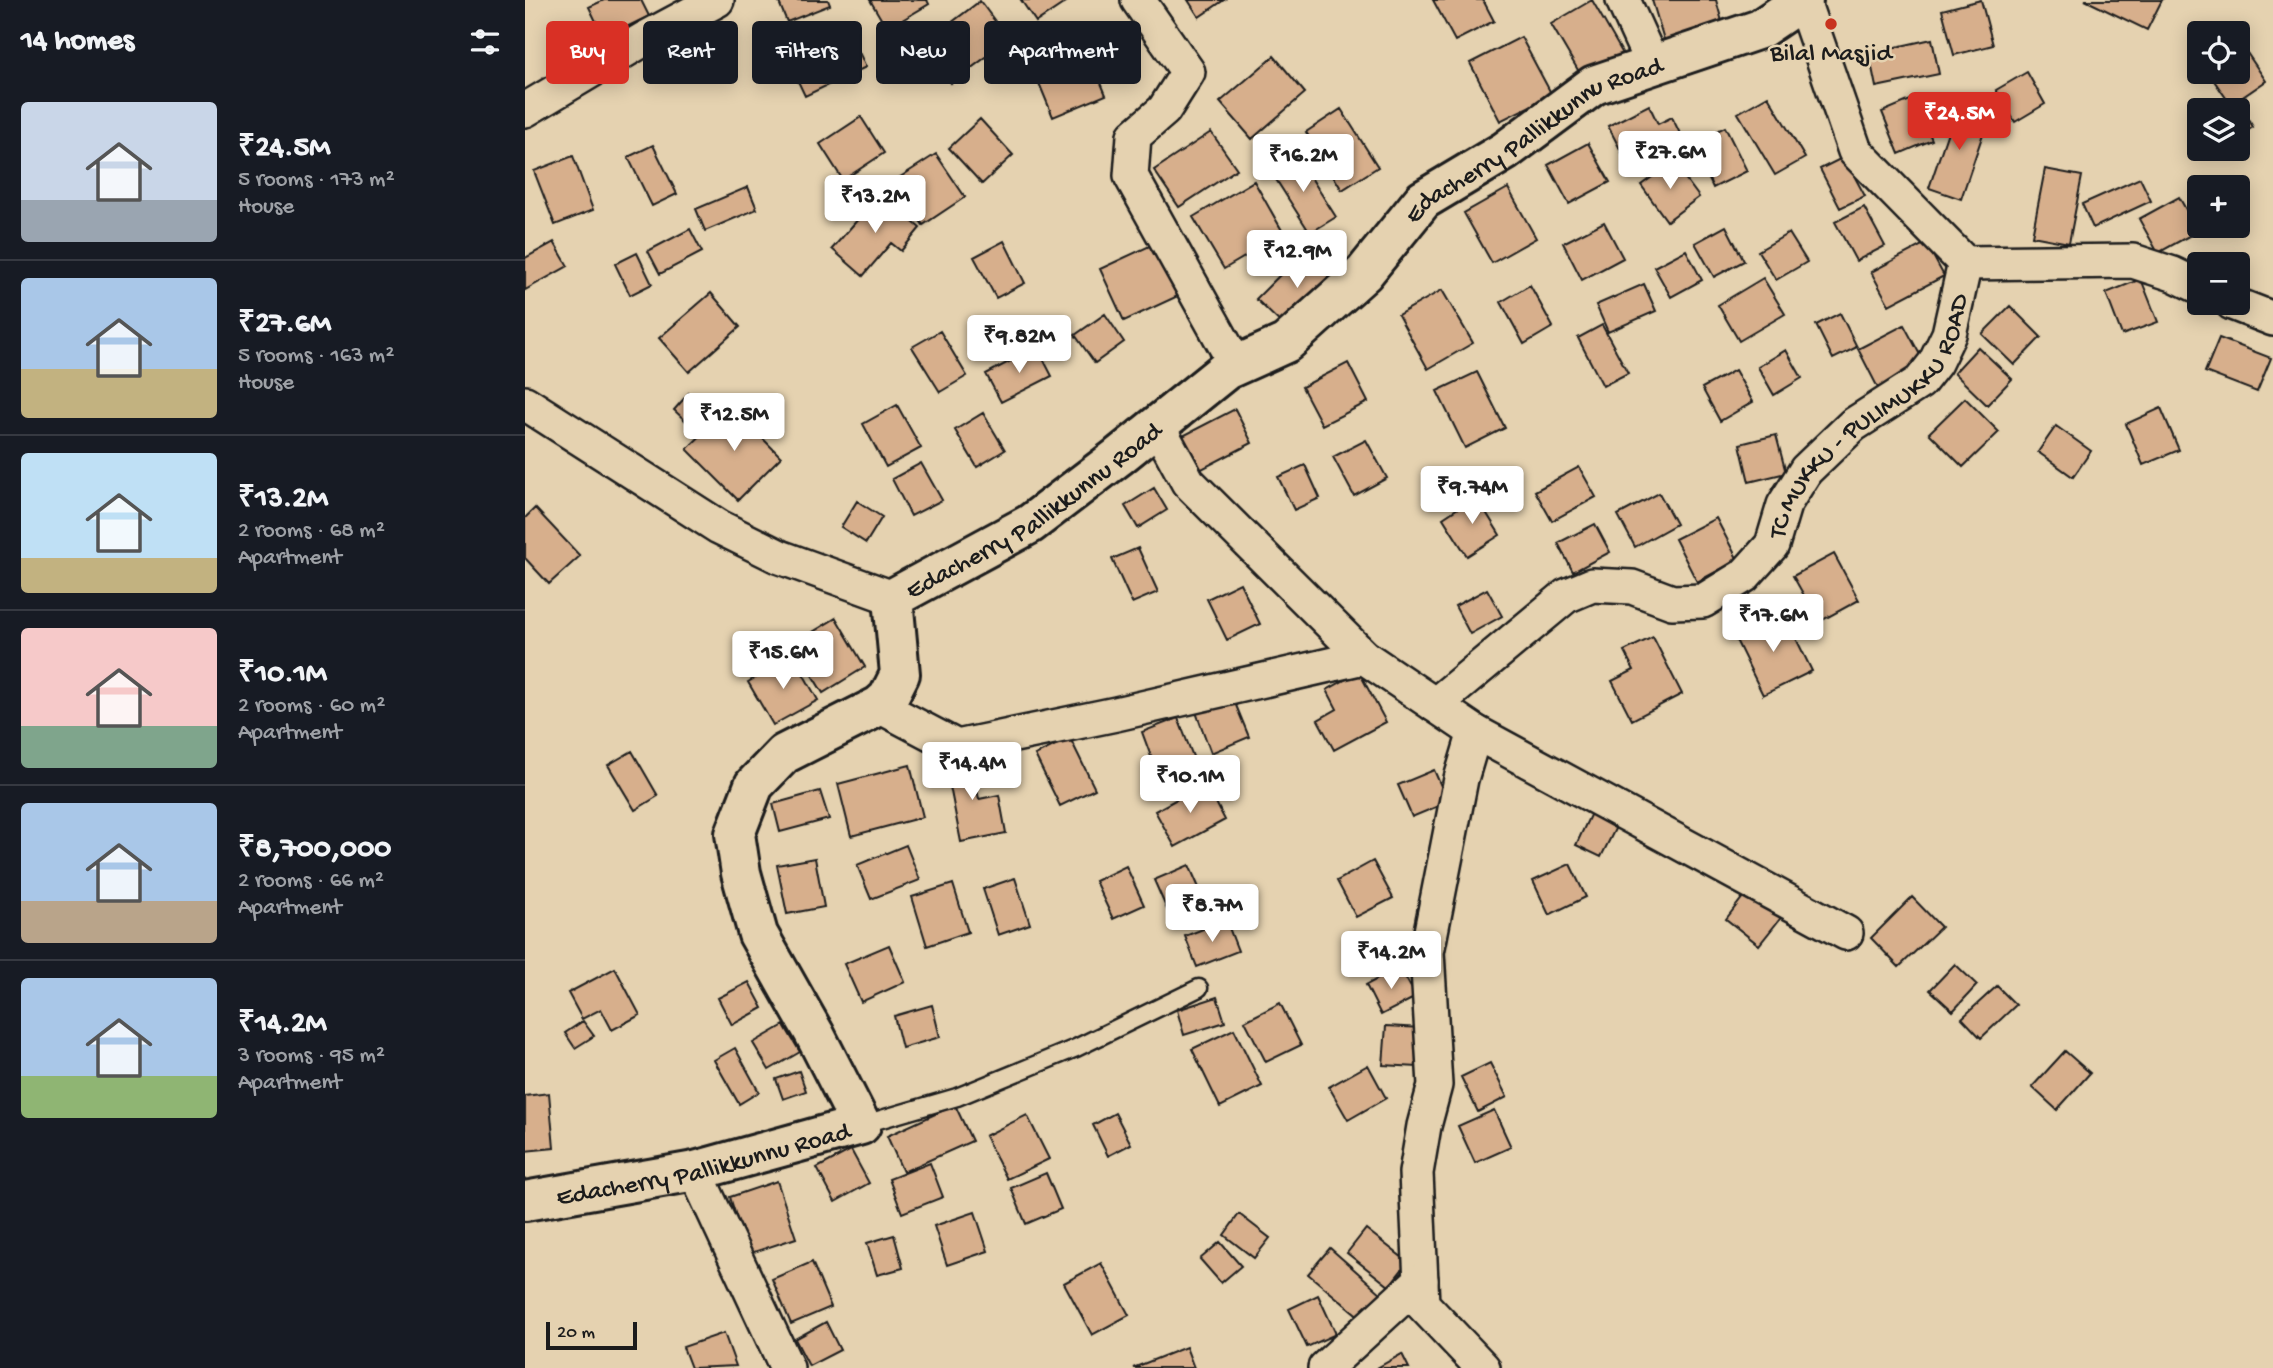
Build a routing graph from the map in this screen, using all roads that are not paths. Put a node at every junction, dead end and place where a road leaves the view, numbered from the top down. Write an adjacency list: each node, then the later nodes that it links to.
1 (717, 0): 6 (street)
2 (1138, 0): 11 (street)
3 (1623, 0): 5 (street)
4 (1803, 1): 5 (main road, Edacherry Pallikkunnu Road); 7 (street)
5 (1653, 66): 11 (main road, Edacherry Pallikkunnu Road)
6 (525, 110)
7 (1965, 263): 8 (street); 16 (street, TC MUKKU - PULIMUKKU ROAD)
8 (2187, 281)
9 (2250, 310): 10 (street)
10 (2273, 319)
11 (1236, 365): 13 (main road, Edacherry Pallikkunnu Road)
12 (525, 403): 14 (street)
13 (1157, 425): 14 (main road, Edacherry Pallikkunnu Road); 15 (street)
14 (893, 598): 17 (main road, Edacherry Pallikkunnu Road)
15 (1364, 657): 16 (street); 17 (street)
16 (1435, 705): 18 (street)
17 (879, 706): 21 (main road, Edacherry Pallikkunnu Road)
18 (1475, 732): 19 (street); 24 (street)
19 (1846, 933)
20 (1199, 988): 21 (lane)
21 (861, 1125): 22 (main road, Edacherry Pallikkunnu Road)
22 (695, 1171): 23 (main road, Edacherry Pallikkunnu Road); 25 (street)
23 (525, 1201)
24 (1421, 1280): 26 (street); 27 (street)
25 (787, 1368)
26 (1325, 1368)
27 (1483, 1368)

